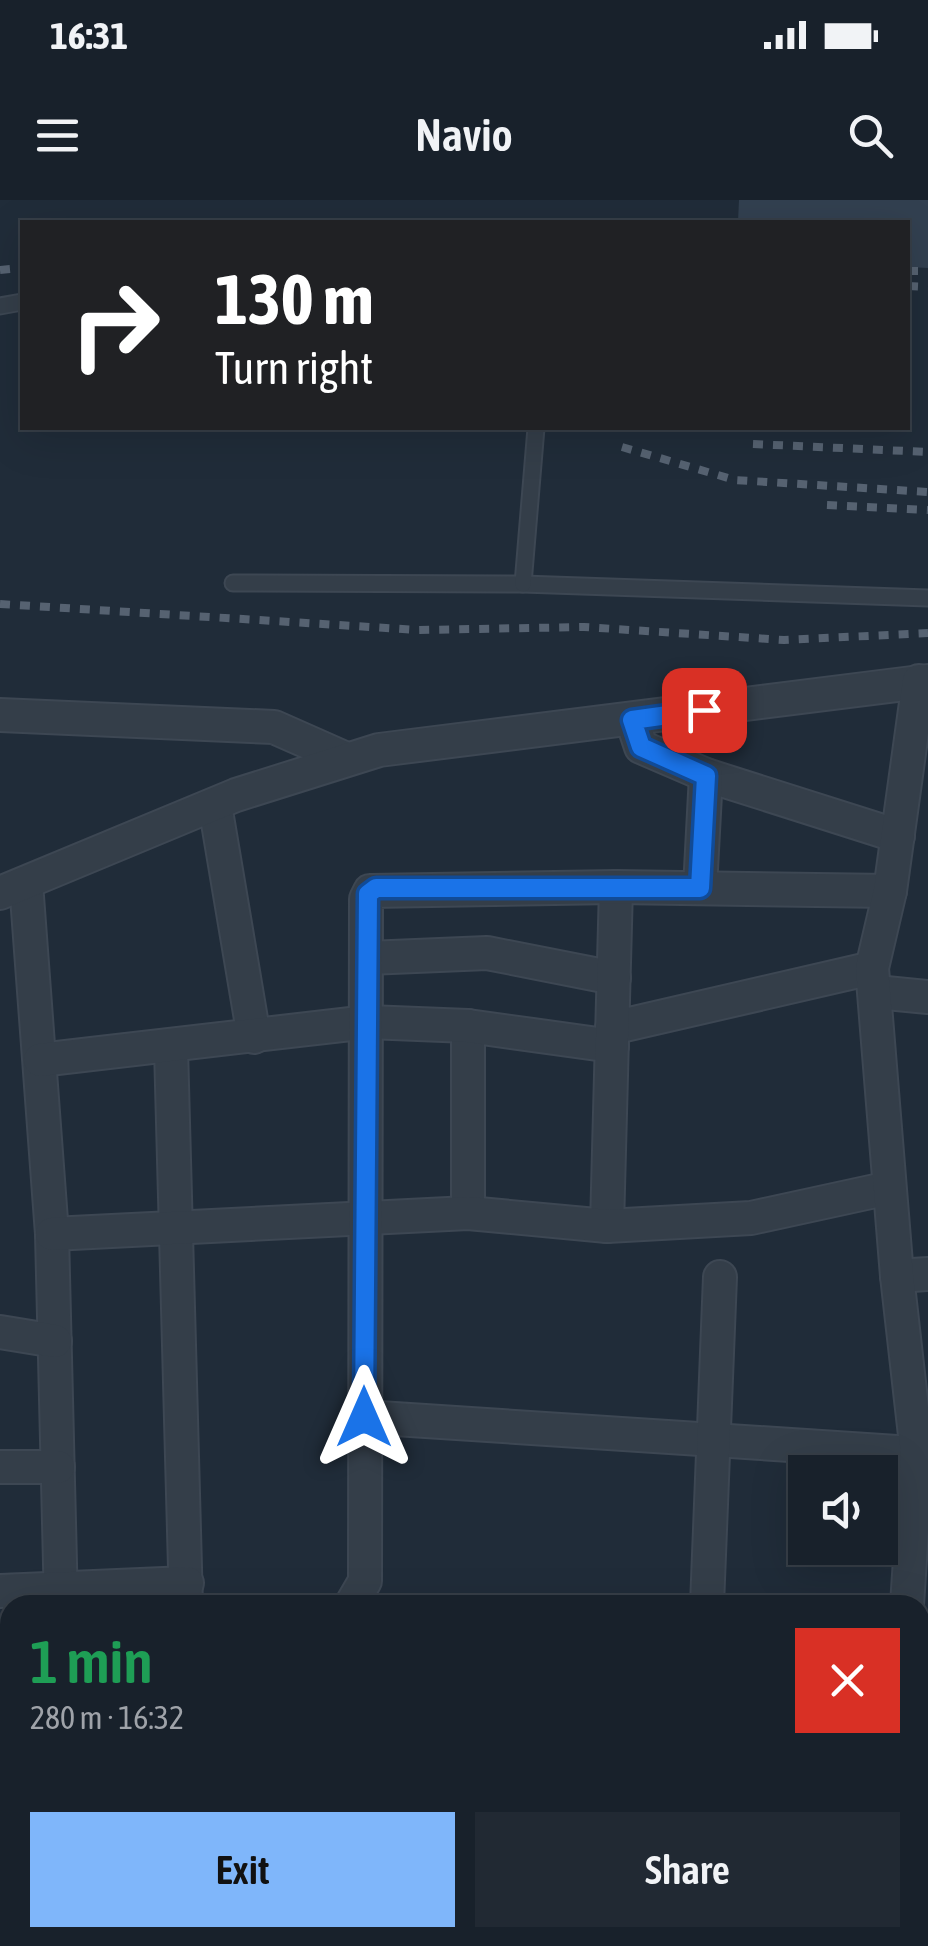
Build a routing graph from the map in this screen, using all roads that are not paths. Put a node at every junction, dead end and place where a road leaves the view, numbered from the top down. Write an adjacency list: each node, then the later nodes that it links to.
1 (536, 430): 3 (lane)
2 (233, 584): 3 (lane)
3 (524, 584): 4 (lane)
4 (928, 598)
5 (923, 681): 7 (street); 11 (street)
6 (0, 715): 8 (street)
7 (632, 720): 8 (street); 9 (street)
8 (344, 758): 10 (street)
9 (706, 776): 11 (street); 14 (street)
10 (214, 805): 13 (street); 22 (street)
11 (898, 836): 15 (street)
12 (616, 886): 14 (street); 16 (street); 17 (street)
13 (13, 888): 25 (street)
14 (700, 888): 15 (street)
15 (890, 891): 18 (street)
16 (368, 958): 17 (street); 20 (street)
17 (614, 978): 23 (street)
18 (874, 980): 19 (street); 23 (street); 26 (street)
19 (928, 997)
20 (368, 1022): 21 (street); 22 (street); 28 (street)
21 (468, 1026): 23 (street); 27 (street)
22 (254, 1037): 24 (street)
23 (612, 1037): 29 (street)
24 (171, 1048): 25 (street); 30 (street)
25 (40, 1060): 31 (street)
26 (889, 1188): 29 (street); 32 (street)
27 (468, 1213): 28 (street); 29 (street)
28 (363, 1218): 30 (street); 36 (street)
29 (607, 1226)
30 (177, 1228): 31 (street); 43 (street)
31 (52, 1234): 35 (street)
32 (913, 1275): 38 (street)
33 (720, 1277): 37 (street)
34 (0, 1332): 35 (street)
35 (55, 1341): 39 (street)
36 (364, 1417): 37 (street); 47 (street)
37 (711, 1438): 38 (street); 48 (street)
38 (923, 1453): 41 (street)
39 (58, 1466): 40 (street); 45 (street)
40 (0, 1467)
41 (920, 1554): 49 (street)
42 (0, 1591): 44 (street)
43 (186, 1594): 46 (street)
44 (41, 1595)
45 (61, 1595)
46 (144, 1595)
47 (357, 1595)
48 (707, 1595)
49 (910, 1595)

